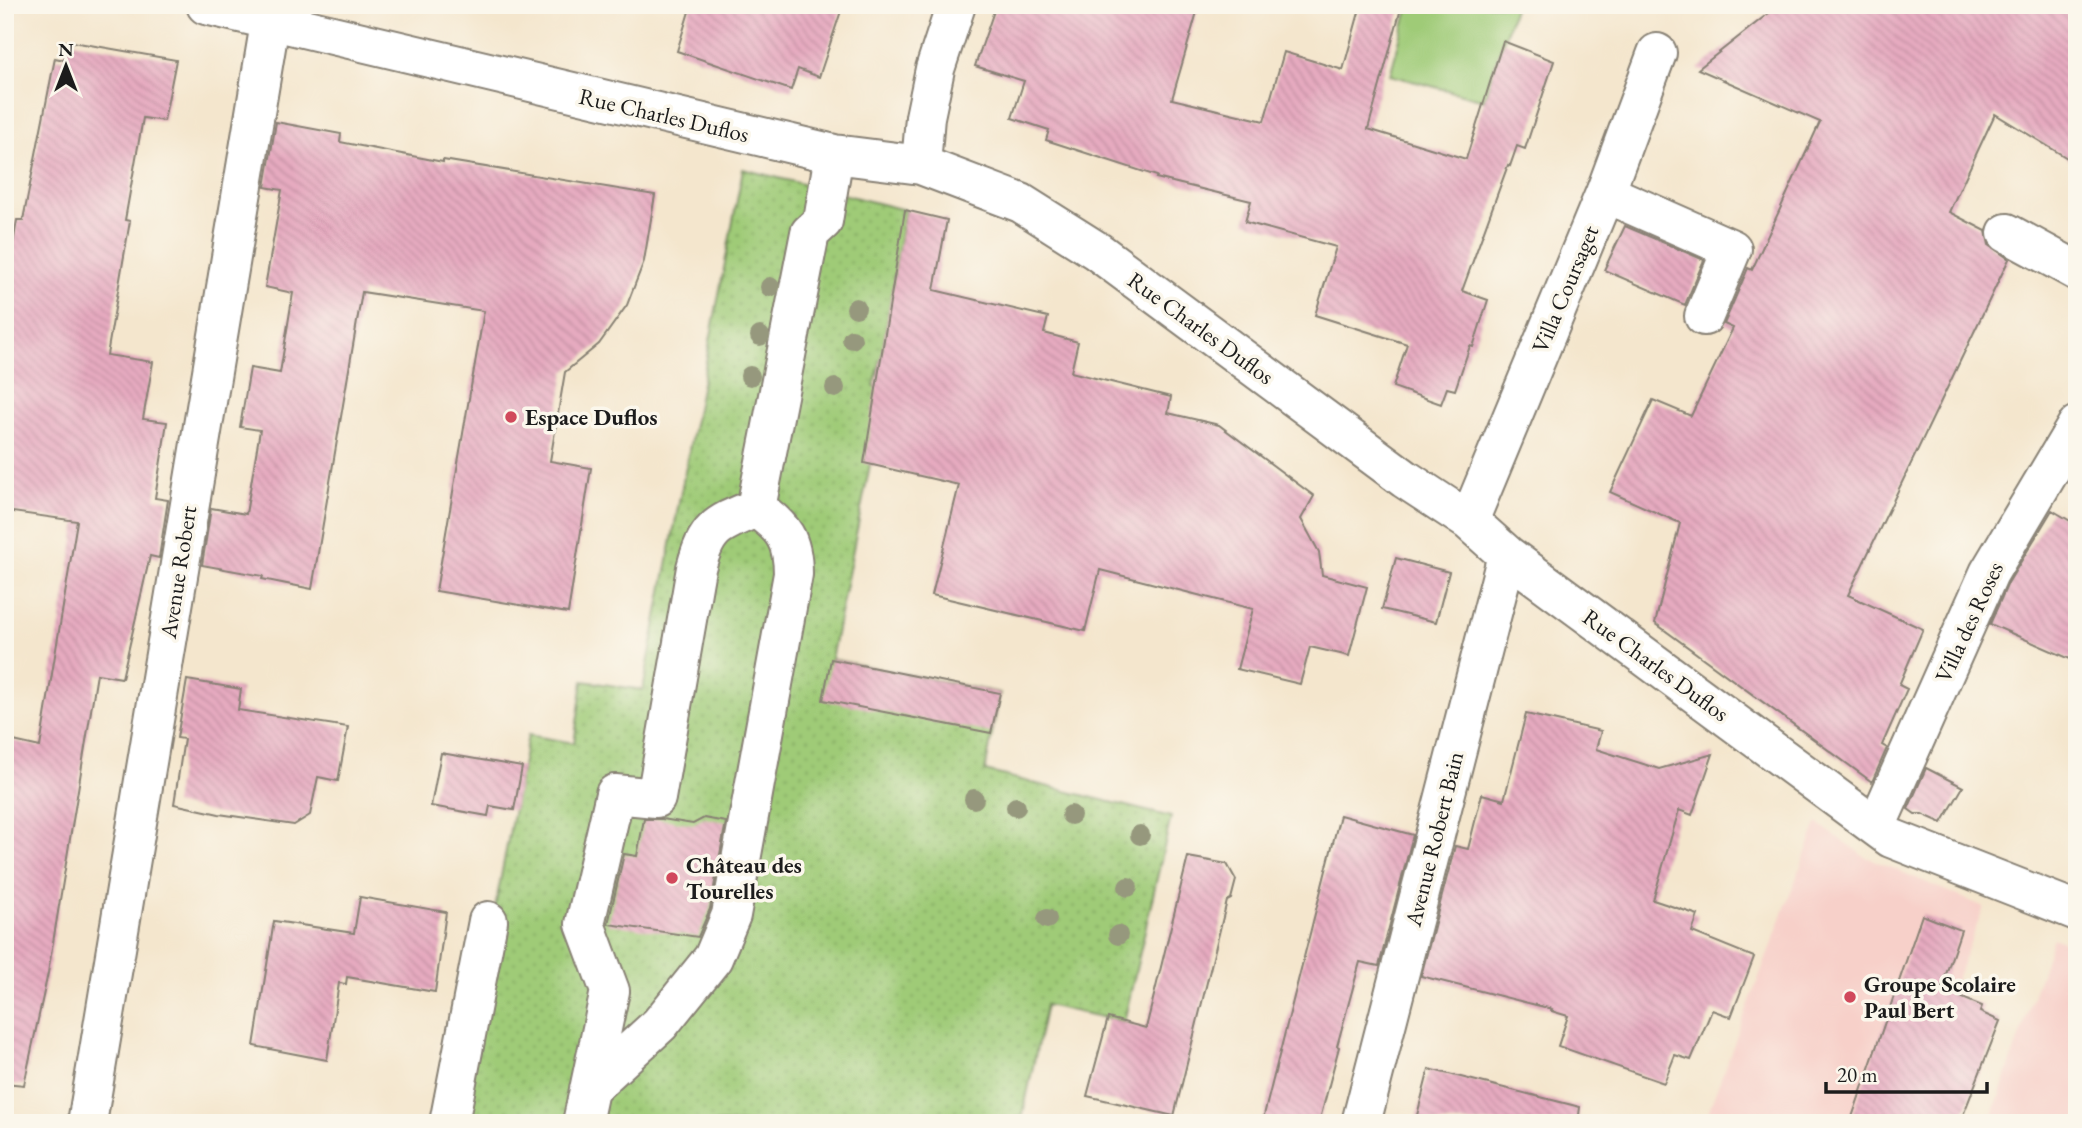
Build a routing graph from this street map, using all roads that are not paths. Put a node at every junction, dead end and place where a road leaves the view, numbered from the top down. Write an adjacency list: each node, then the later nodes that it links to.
1 (206, 5): 3 (street, Rue Charles Duflos)
2 (956, 5): 6 (street)
3 (271, 13): 5 (street, Rue Charles Duflos); 19 (street, Avenue Robert)
4 (1657, 53): 7 (street, Villa Coursaget)
5 (834, 154): 6 (street, Rue Charles Duflos); 12 (street)
6 (921, 165): 13 (street, Rue Charles Duflos)
7 (1605, 193): 10 (street); 13 (street, Villa Coursaget)
8 (2007, 233): 9 (street)
9 (2077, 271)
10 (1704, 316)
11 (2077, 425): 15 (street, Villa des Roses)
12 (756, 508): 18 (street); 18 (street)
13 (1469, 522): 14 (street, Rue Charles Duflos)
14 (1507, 555): 15 (street, Rue Charles Duflos); 21 (street, Avenue Robert Bain)
15 (1876, 827): 16 (street, Rue Charles Duflos)
16 (2077, 911)
17 (488, 921): 20 (street)
18 (585, 1106)
19 (87, 1123)
20 (449, 1123)
21 (1361, 1123)

